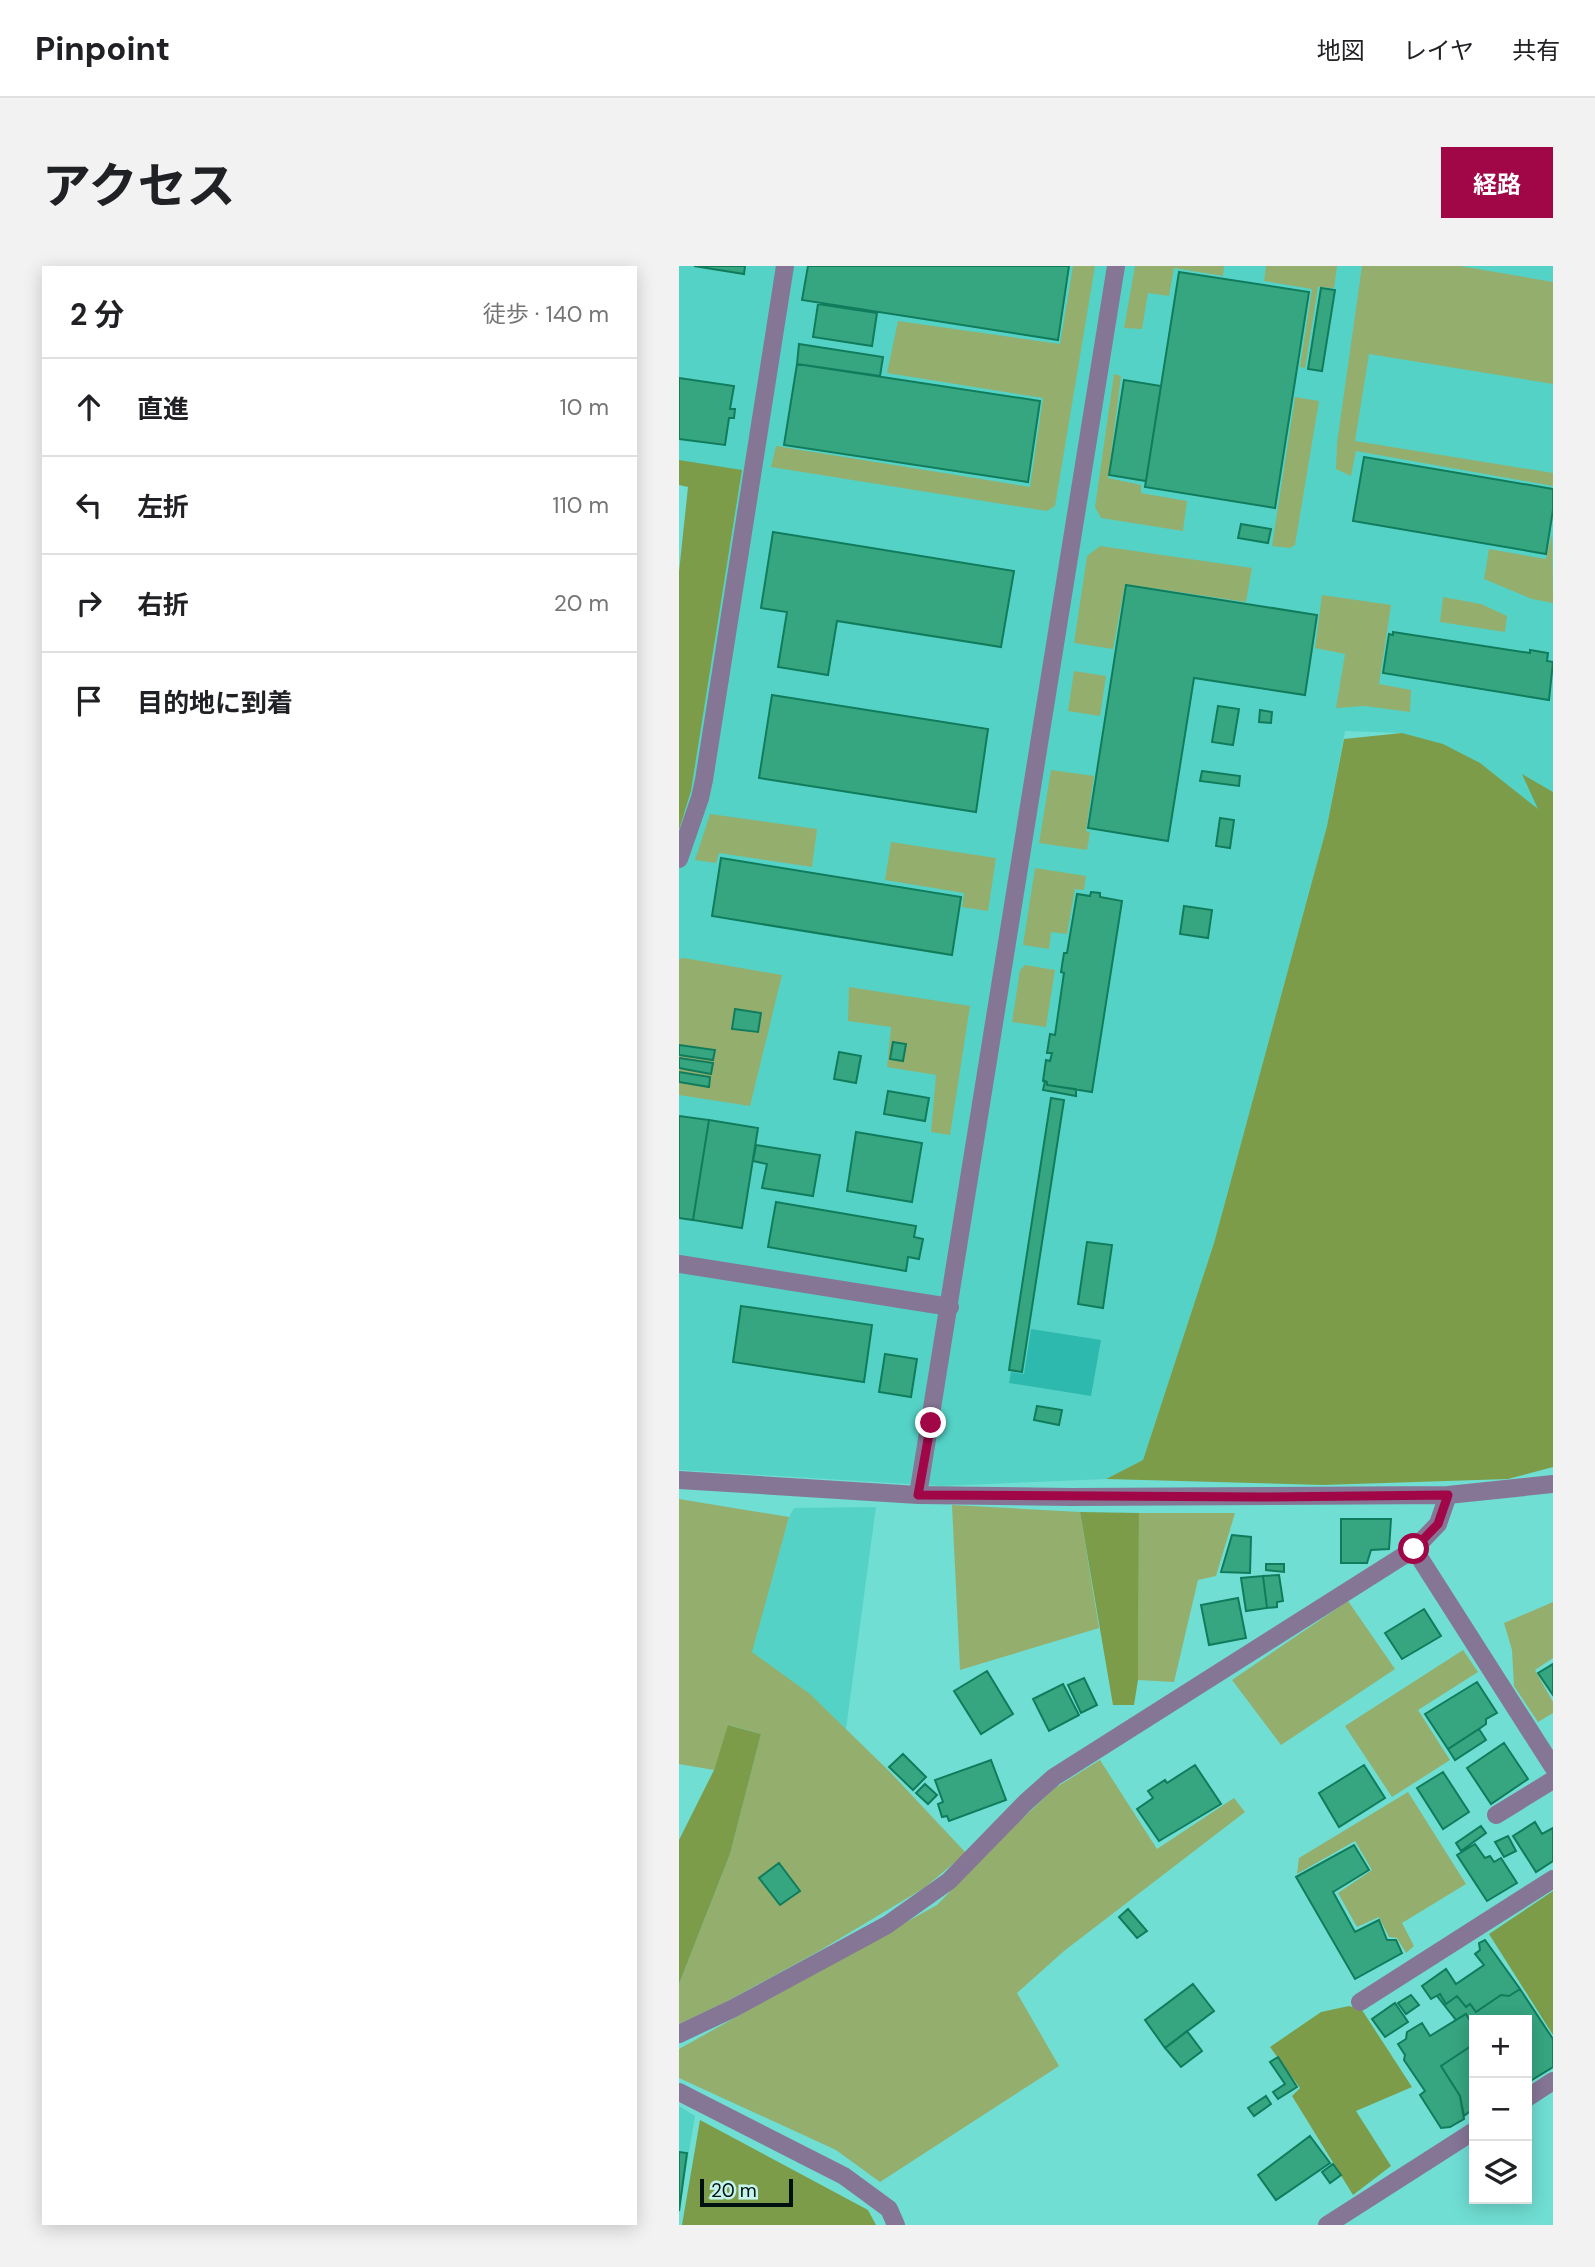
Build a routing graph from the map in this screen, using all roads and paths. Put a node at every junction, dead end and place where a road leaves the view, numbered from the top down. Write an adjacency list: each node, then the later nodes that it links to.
1 (785, 266): 3 (street)
2 (1116, 266): 5 (street)
3 (679, 859)
4 (679, 1264): 5 (street)
5 (950, 1307): 8 (street)
6 (679, 1480): 8 (street)
7 (1553, 1484): 9 (street)
8 (918, 1495): 9 (street)
9 (1448, 1495): 10 (street)
10 (1414, 1549): 11 (street); 16 (street)
11 (1553, 1767)
12 (1553, 1780): 13 (street)
13 (1496, 1815)
14 (1553, 1879): 15 (street)
15 (1360, 2002)
16 (679, 2034)
17 (1553, 2081): 19 (street)
18 (679, 2092): 21 (street)
19 (1532, 2095)
20 (1469, 2135): 22 (street)
21 (896, 2225)
22 (1327, 2225)

